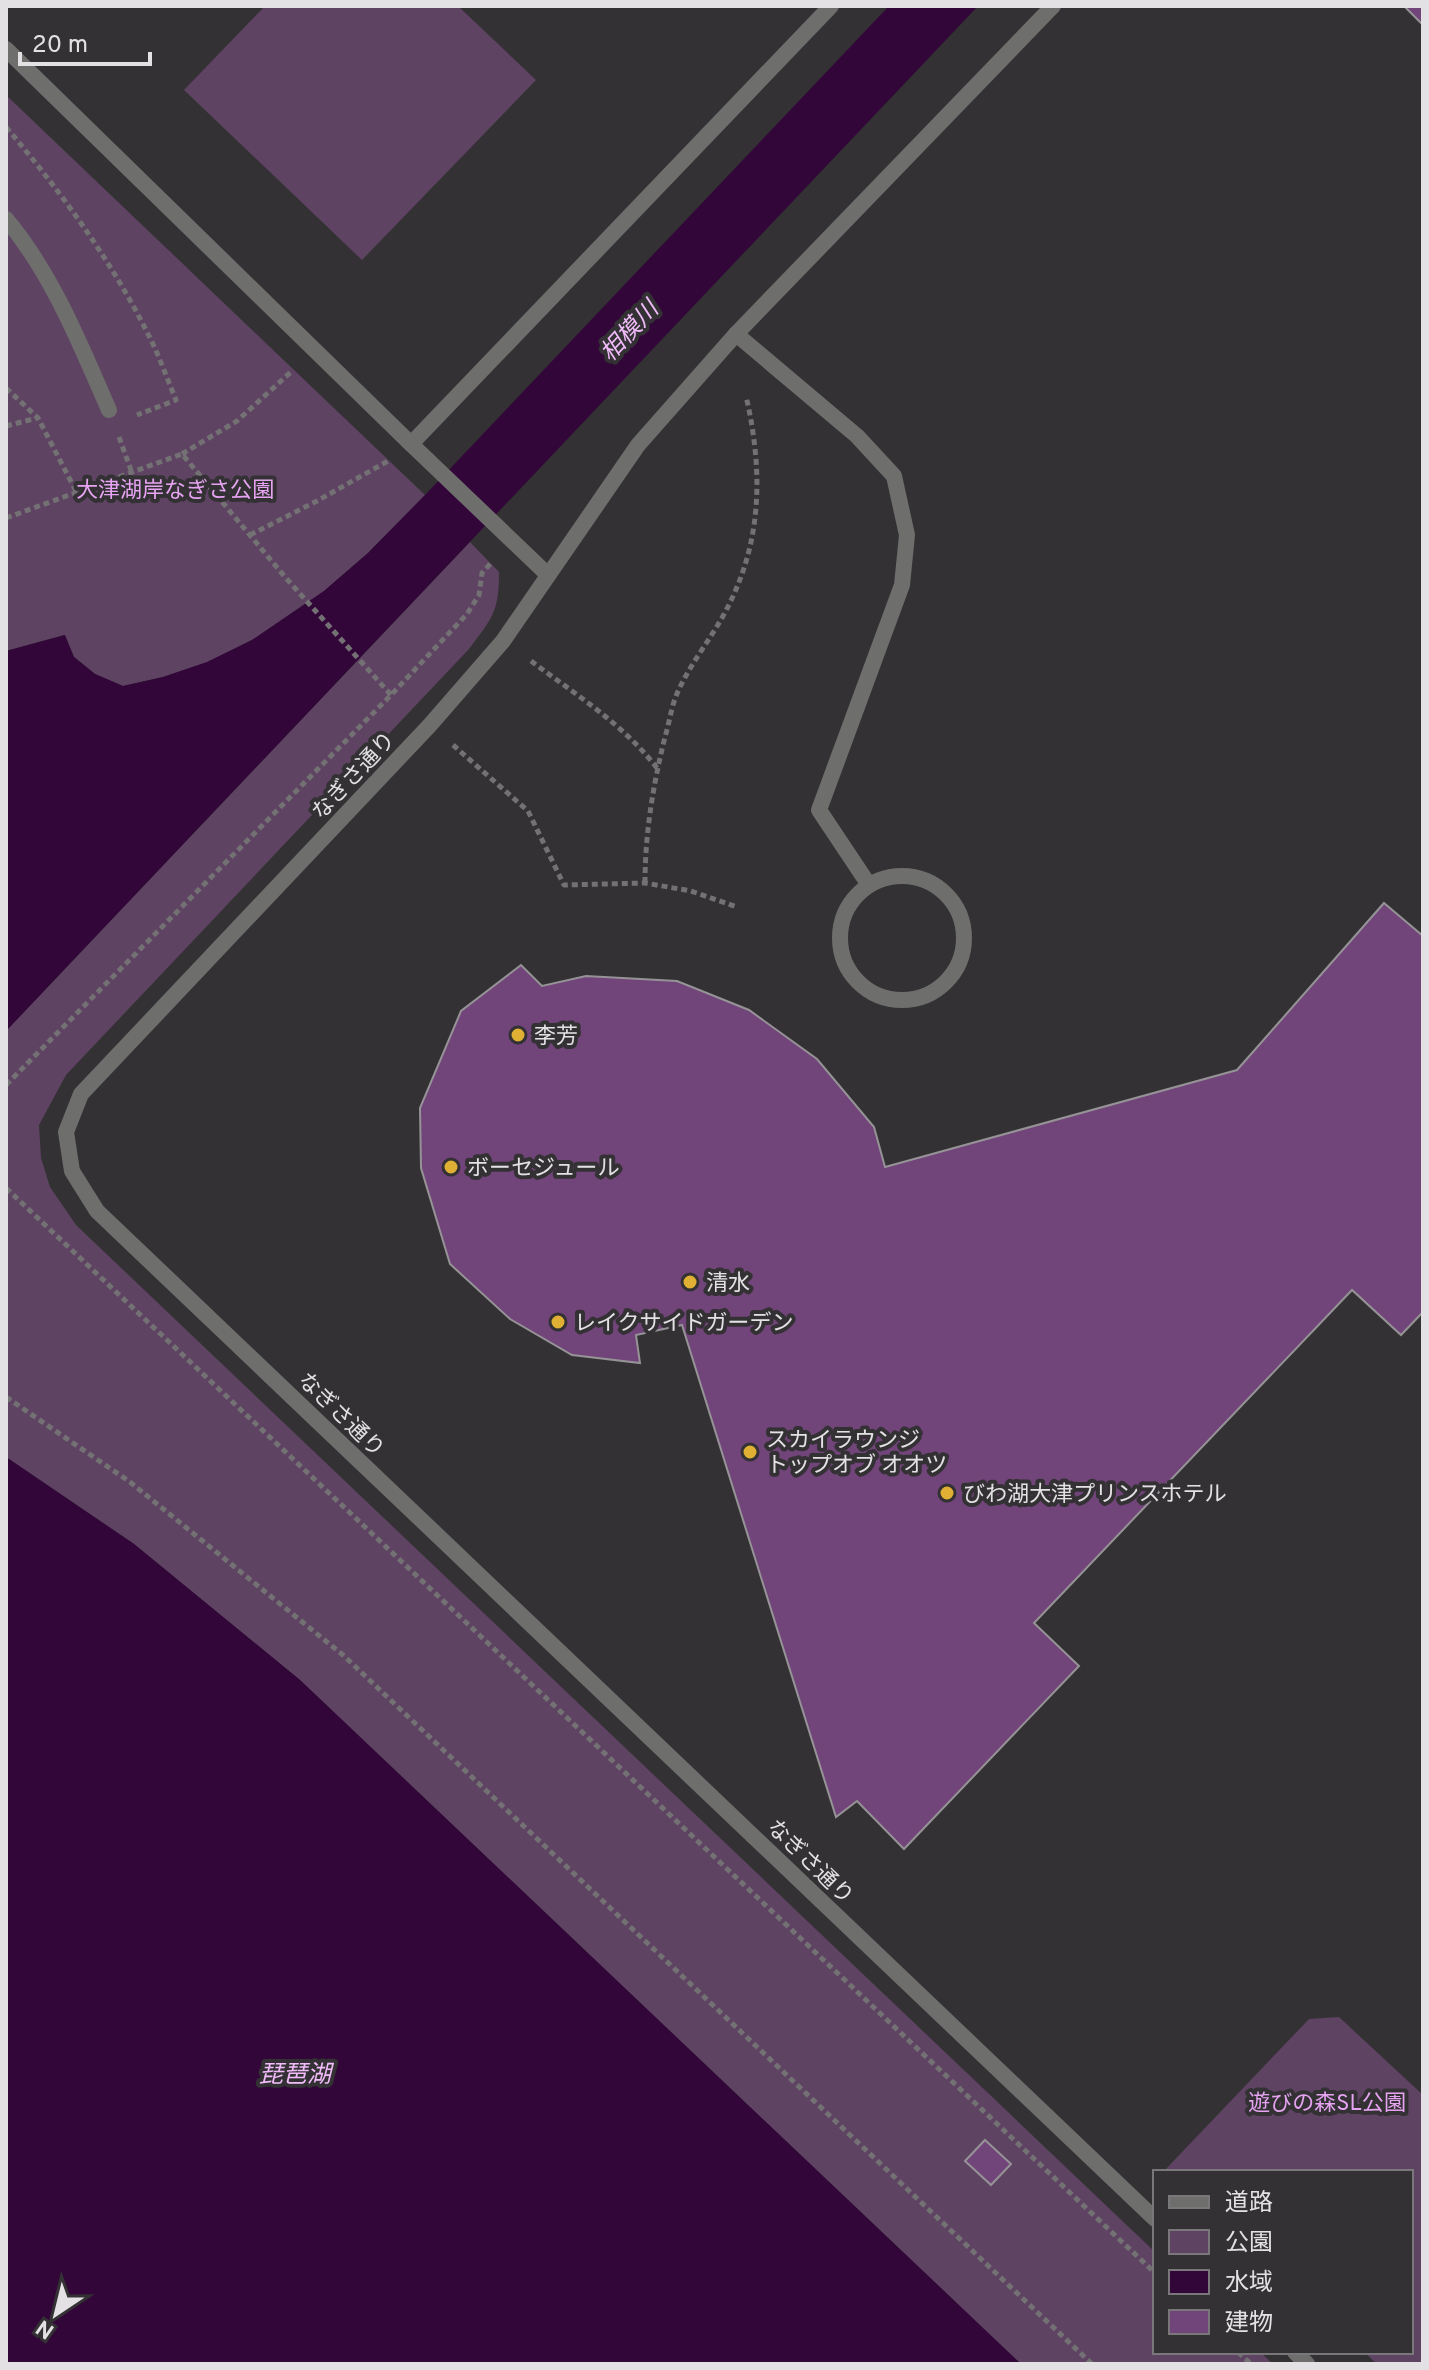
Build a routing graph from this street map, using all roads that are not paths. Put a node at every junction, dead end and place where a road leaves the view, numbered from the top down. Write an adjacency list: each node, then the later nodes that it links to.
1 (831, 6): 7 (street)
2 (1053, 6): 5 (street, なぎさ通り)
3 (6, 49): 7 (street)
4 (6, 219): 6 (street)
5 (736, 334): 8 (street, なぎさ通り); 9 (street)
6 (111, 417)
7 (411, 444): 8 (street)
8 (548, 575): 10 (street, なぎさ通り)
9 (869, 885): 9 (street)
10 (1153, 2217)

